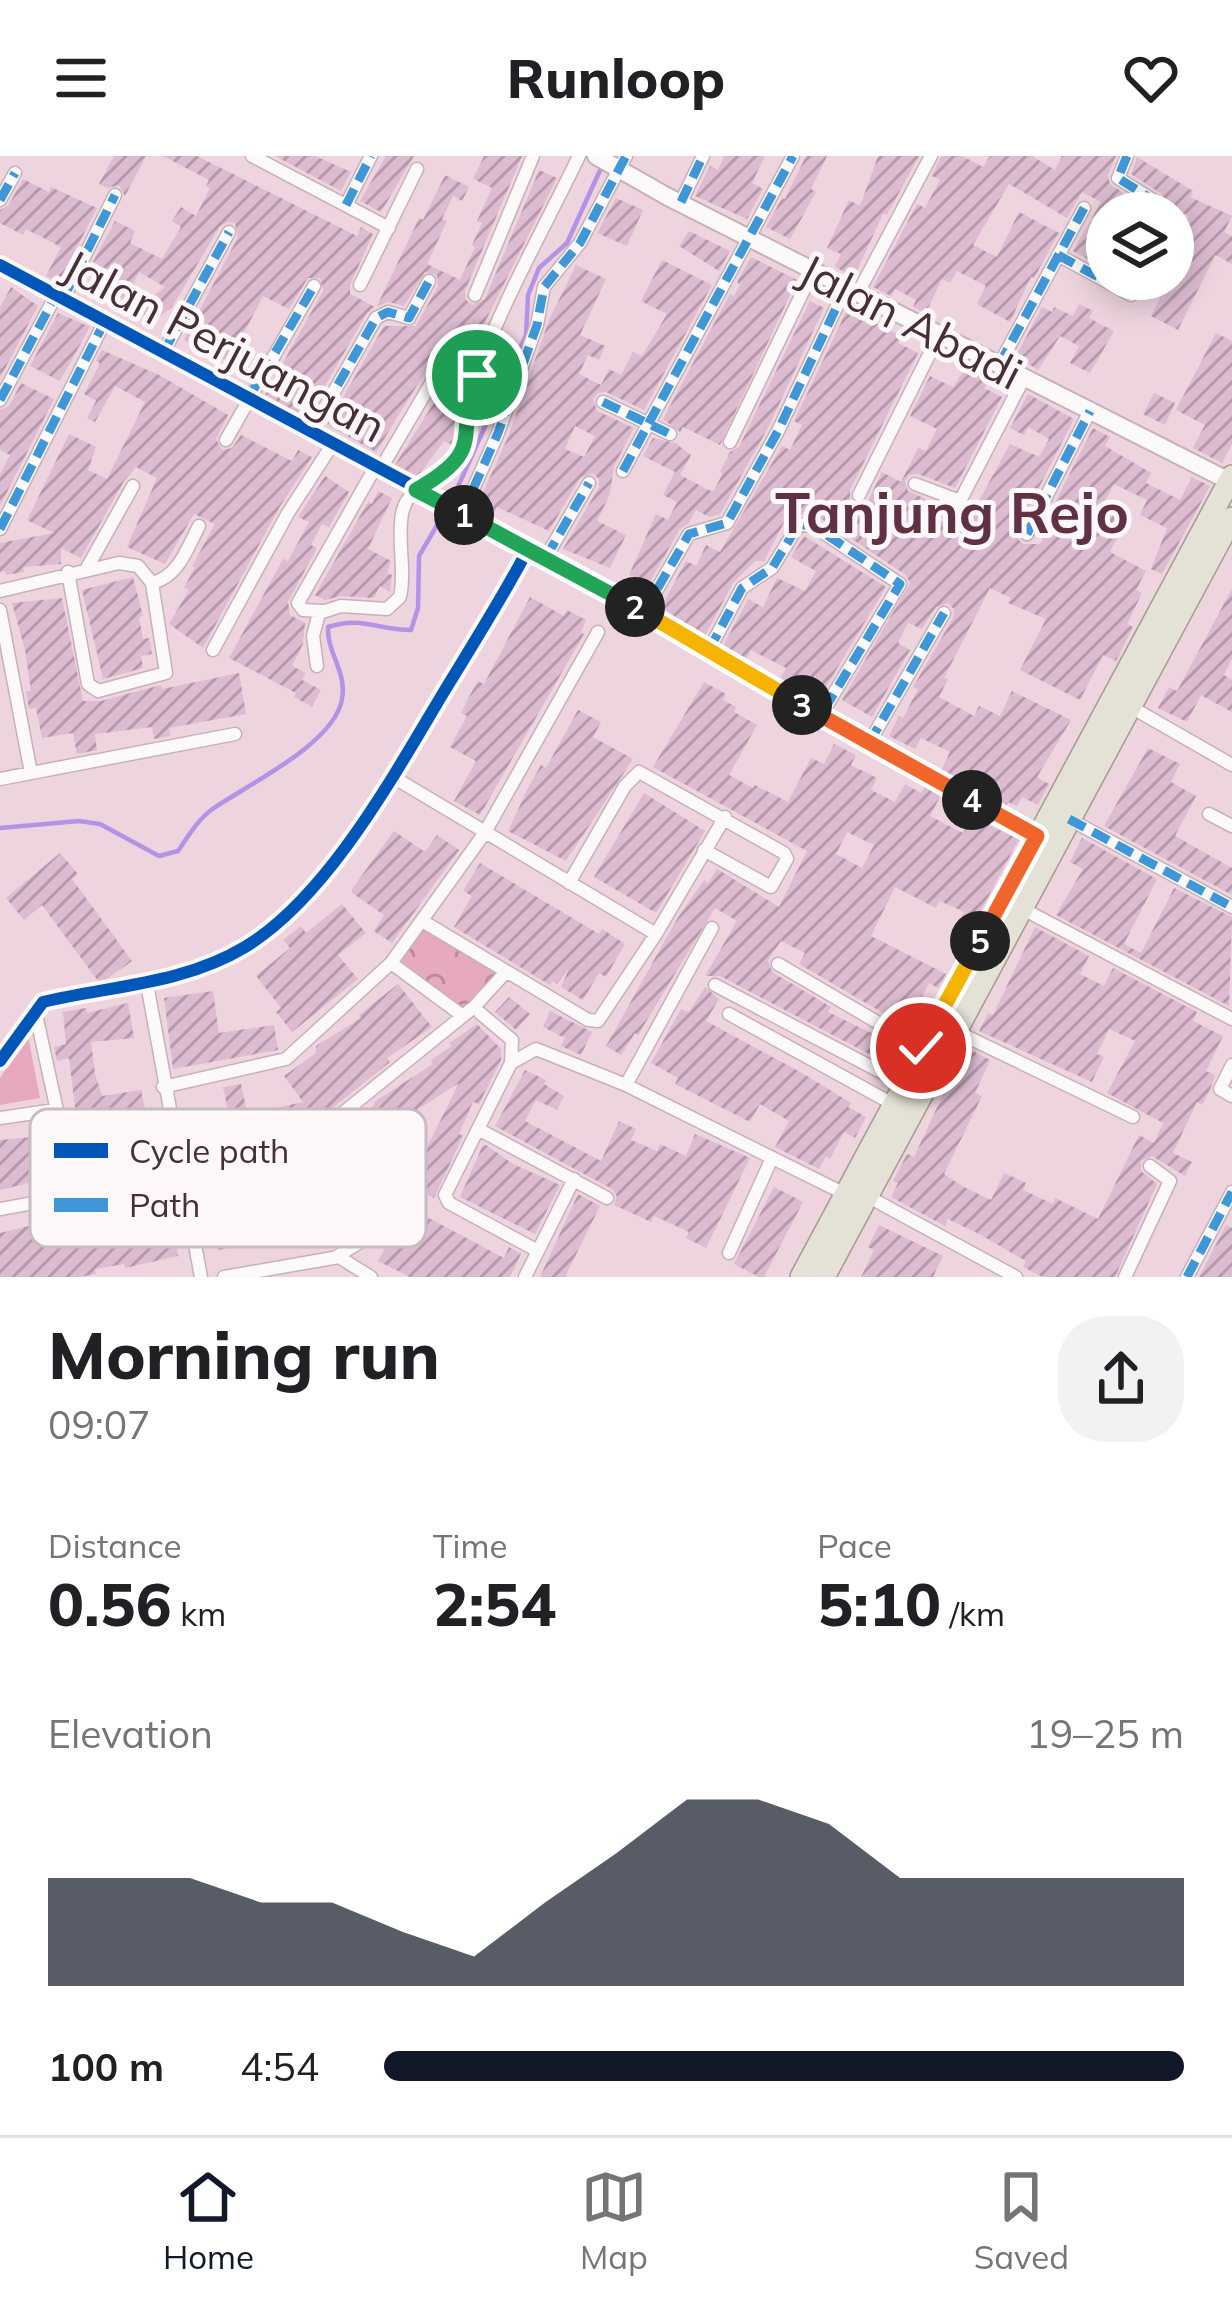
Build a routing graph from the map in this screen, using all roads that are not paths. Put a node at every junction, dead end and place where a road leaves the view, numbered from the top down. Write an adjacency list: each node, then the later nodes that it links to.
1 (252, 156): 16 (street)
2 (371, 156): 16 (street)
3 (533, 156): 29 (street)
4 (579, 156): 53 (street)
5 (703, 156): 15 (street)
6 (793, 156): 20 (street)
7 (931, 156): 28 (street)
8 (1127, 156): 12 (street)
9 (614, 161): 15 (street, Jalan Abadi); 55 (street)
10 (417, 169): 18 (street)
11 (15, 172): 14 (street)
12 (1140, 192)
13 (116, 195): 30 (street)
14 (0, 200)
15 (681, 202): 20 (street, Jalan Abadi)
16 (346, 206): 18 (street)
17 (1084, 208): 21 (street)
18 (389, 228): 27 (street)
19 (229, 232): 33 (street)
20 (750, 238): 23 (street, Jalan Abadi); 41 (street)
21 (1058, 255): 24 (street); 35 (street)
22 (1, 268): 30 (street, Jalan Perjuangan)
23 (813, 271): 28 (street, Jalan Abadi); 45 (street)
24 (1086, 271)
25 (429, 281): 42 (street)
26 (314, 286): 37 (street)
27 (360, 286)
28 (853, 288): 32 (street, Jalan Abadi); 68 (street)
29 (476, 295)
30 (59, 297): 31 (street, Jalan Perjuangan); 38 (street)
31 (104, 323): 33 (street, Jalan Perjuangan); 58 (street)
32 (939, 335): 35 (street, Jalan Abadi); 54 (street)
33 (163, 353): 37 (street, Jalan Perjuangan)
34 (443, 363): 47 (street)
35 (999, 364): 36 (street, Jalan Abadi)
36 (1024, 378): 40 (street, Jalan Abadi); 51 (street)
37 (248, 399): 42 (street, Jalan Perjuangan); 44 (street)
38 (0, 400)
39 (604, 402): 41 (street)
40 (1090, 411): 49 (street, Jalan Abadi); 59 (street)
41 (648, 423): 43 (street); 48 (street)
42 (311, 432): 46 (street, Jalan Perjuangan)
43 (670, 434)
44 (226, 440)
45 (730, 442)
46 (332, 445): 47 (street, Jalan Perjuangan); 71 (street)
47 (378, 468): 53 (street, Jalan Perjuangan); 67 (street)
48 (623, 471)
49 (1231, 478): 87 (main road)
50 (589, 483): 61 (street)
51 (915, 484)
52 (133, 486): 62 (street)
53 (418, 491): 55 (street, Jalan Perjuangan); 67 (street)
54 (859, 495)
55 (459, 512): 60 (street, Jalan Perjuangan)
56 (1232, 518): 74 (main road)
57 (199, 526): 64 (street)
58 (0, 529)
59 (1027, 534)
60 (528, 549): 61 (street, Jalan Perjuangan); 80 (street)
61 (547, 557): 68 (street, Jalan Perjuangan)
62 (87, 568): 63 (street); 64 (street)
63 (68, 572): 64 (street); 65 (street)
64 (152, 584)
65 (0, 591)
66 (0, 610): 79 (street)
67 (322, 611): 73 (street)
68 (644, 612): 72 (street, Jalan Perjuangan)
69 (944, 613): 77 (street)
70 (598, 632): 86 (street)
71 (213, 650)
72 (710, 650): 75 (street, Jalan Perjuangan); 75 (street)
73 (316, 667)
74 (1131, 707): 78 (street); 84 (main road)
75 (820, 715): 77 (street, Jalan Perjuangan)
76 (235, 734): 79 (street)
77 (869, 743): 87 (street, Jalan Perjuangan)
78 (1232, 765)
79 (32, 773): 81 (street)
80 (393, 777): 86 (street); 98 (street)
81 (0, 779)
82 (1209, 814): 85 (street)
83 (725, 817): 88 (street); 88 (street); 89 (street)
84 (1069, 819): 90 (street); 91 (main road)
85 (1232, 826)
86 (484, 833): 89 (street); 92 (street)
87 (1037, 836): 108 (main road)
88 (704, 850): 94 (street)
89 (569, 883): 94 (street)
90 (1232, 907)
91 (1020, 908): 104 (street); 105 (main road)
92 (424, 922): 95 (street); 97 (street)
93 (712, 928): 112 (street)
94 (656, 934): 97 (street)
95 (391, 963): 103 (street); 113 (street)
96 (778, 964): 108 (street)
97 (505, 973): 103 (street)
98 (147, 984): 100 (street); 113 (street)
99 (715, 985): 114 (street)
100 (35, 1009): 109 (street); 116 (street)
101 (480, 1013): 106 (street)
102 (729, 1014): 114 (street)
103 (463, 1016): 118 (street)
104 (1232, 1019)
105 (955, 1031): 108 (main road); 121 (street)
106 (512, 1040): 107 (street); 110 (street)
107 (536, 1049): 110 (street); 112 (street)
108 (930, 1053): 114 (main road); 127 (main road)
109 (0, 1061)
110 (511, 1063): 122 (street)
111 (1232, 1065): 115 (street)
112 (626, 1084): 123 (street)
113 (163, 1087): 117 (street)
114 (897, 1093): 127 (main road)
115 (1232, 1096)
116 (56, 1109)
117 (167, 1109)
118 (350, 1109)
119 (30, 1113): 120 (street)
120 (0, 1118)
121 (1133, 1118)
122 (478, 1129): 125 (street); 133 (street)
123 (772, 1158): 127 (street); 134 (street)
124 (1150, 1166): 143 (street)
125 (574, 1179): 128 (street); 133 (street)
126 (1232, 1192): 144 (street)
127 (856, 1195): 140 (main road); 141 (main road); 142 (street)
128 (608, 1198)
129 (30, 1203): 130 (street)
130 (0, 1209)
131 (195, 1247): 136 (street)
132 (353, 1247): 135 (street)
133 (538, 1251): 139 (street)
134 (729, 1253)
135 (336, 1258): 137 (street); 138 (street)
136 (201, 1277)
137 (224, 1277)
138 (371, 1277)
139 (525, 1277)
140 (801, 1277)
141 (824, 1277)
142 (1016, 1277)
143 (1125, 1277)
144 (1187, 1277)

